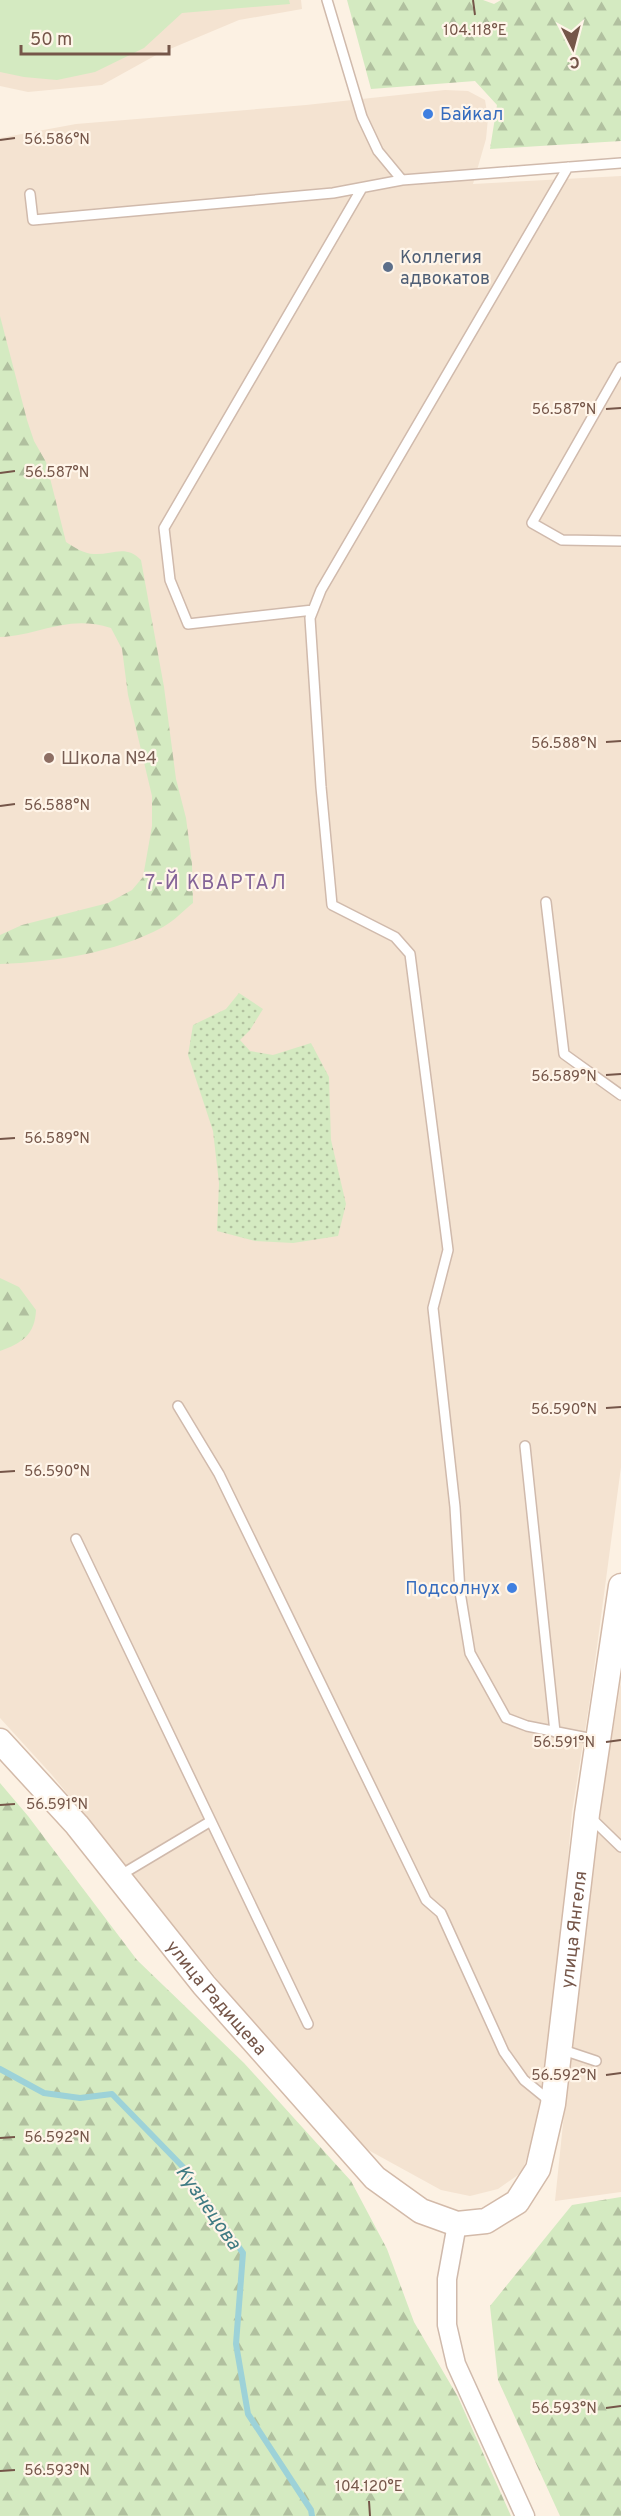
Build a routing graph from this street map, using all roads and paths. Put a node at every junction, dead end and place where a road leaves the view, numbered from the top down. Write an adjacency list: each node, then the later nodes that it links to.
1 (327, 0): 4 (lane)
2 (621, 163): 3 (lane)
3 (568, 167): 4 (lane); 9 (lane)
4 (402, 180): 5 (lane)
5 (362, 188): 6 (lane); 9 (lane)
6 (30, 194)
7 (621, 367): 8 (lane)
8 (621, 541)
9 (313, 610): 16 (lane)
10 (546, 902): 11 (lane)
11 (621, 1095)
12 (178, 1407): 26 (lane)
13 (525, 1446): 16 (lane)
14 (75, 1539): 20 (lane)
15 (621, 1586): 17 (street, улица Янгеля)
16 (555, 1732): 17 (lane)
17 (598, 1740): 19 (street, улица Янгеля)
18 (0, 1741): 22 (street, улица Радищева)
19 (587, 1814): 21 (lane); 24 (street, улица Янгеля)
20 (211, 1821): 22 (lane); 23 (lane)
21 (621, 1847)
22 (120, 1876): 27 (street, улица Радищева)
23 (308, 2024)
24 (560, 2049): 25 (lane); 26 (street, улица Янгеля)
25 (596, 2061)
26 (553, 2104): 27 (street, улица Янгеля)
27 (457, 2224): 28 (street)
28 (525, 2516)

